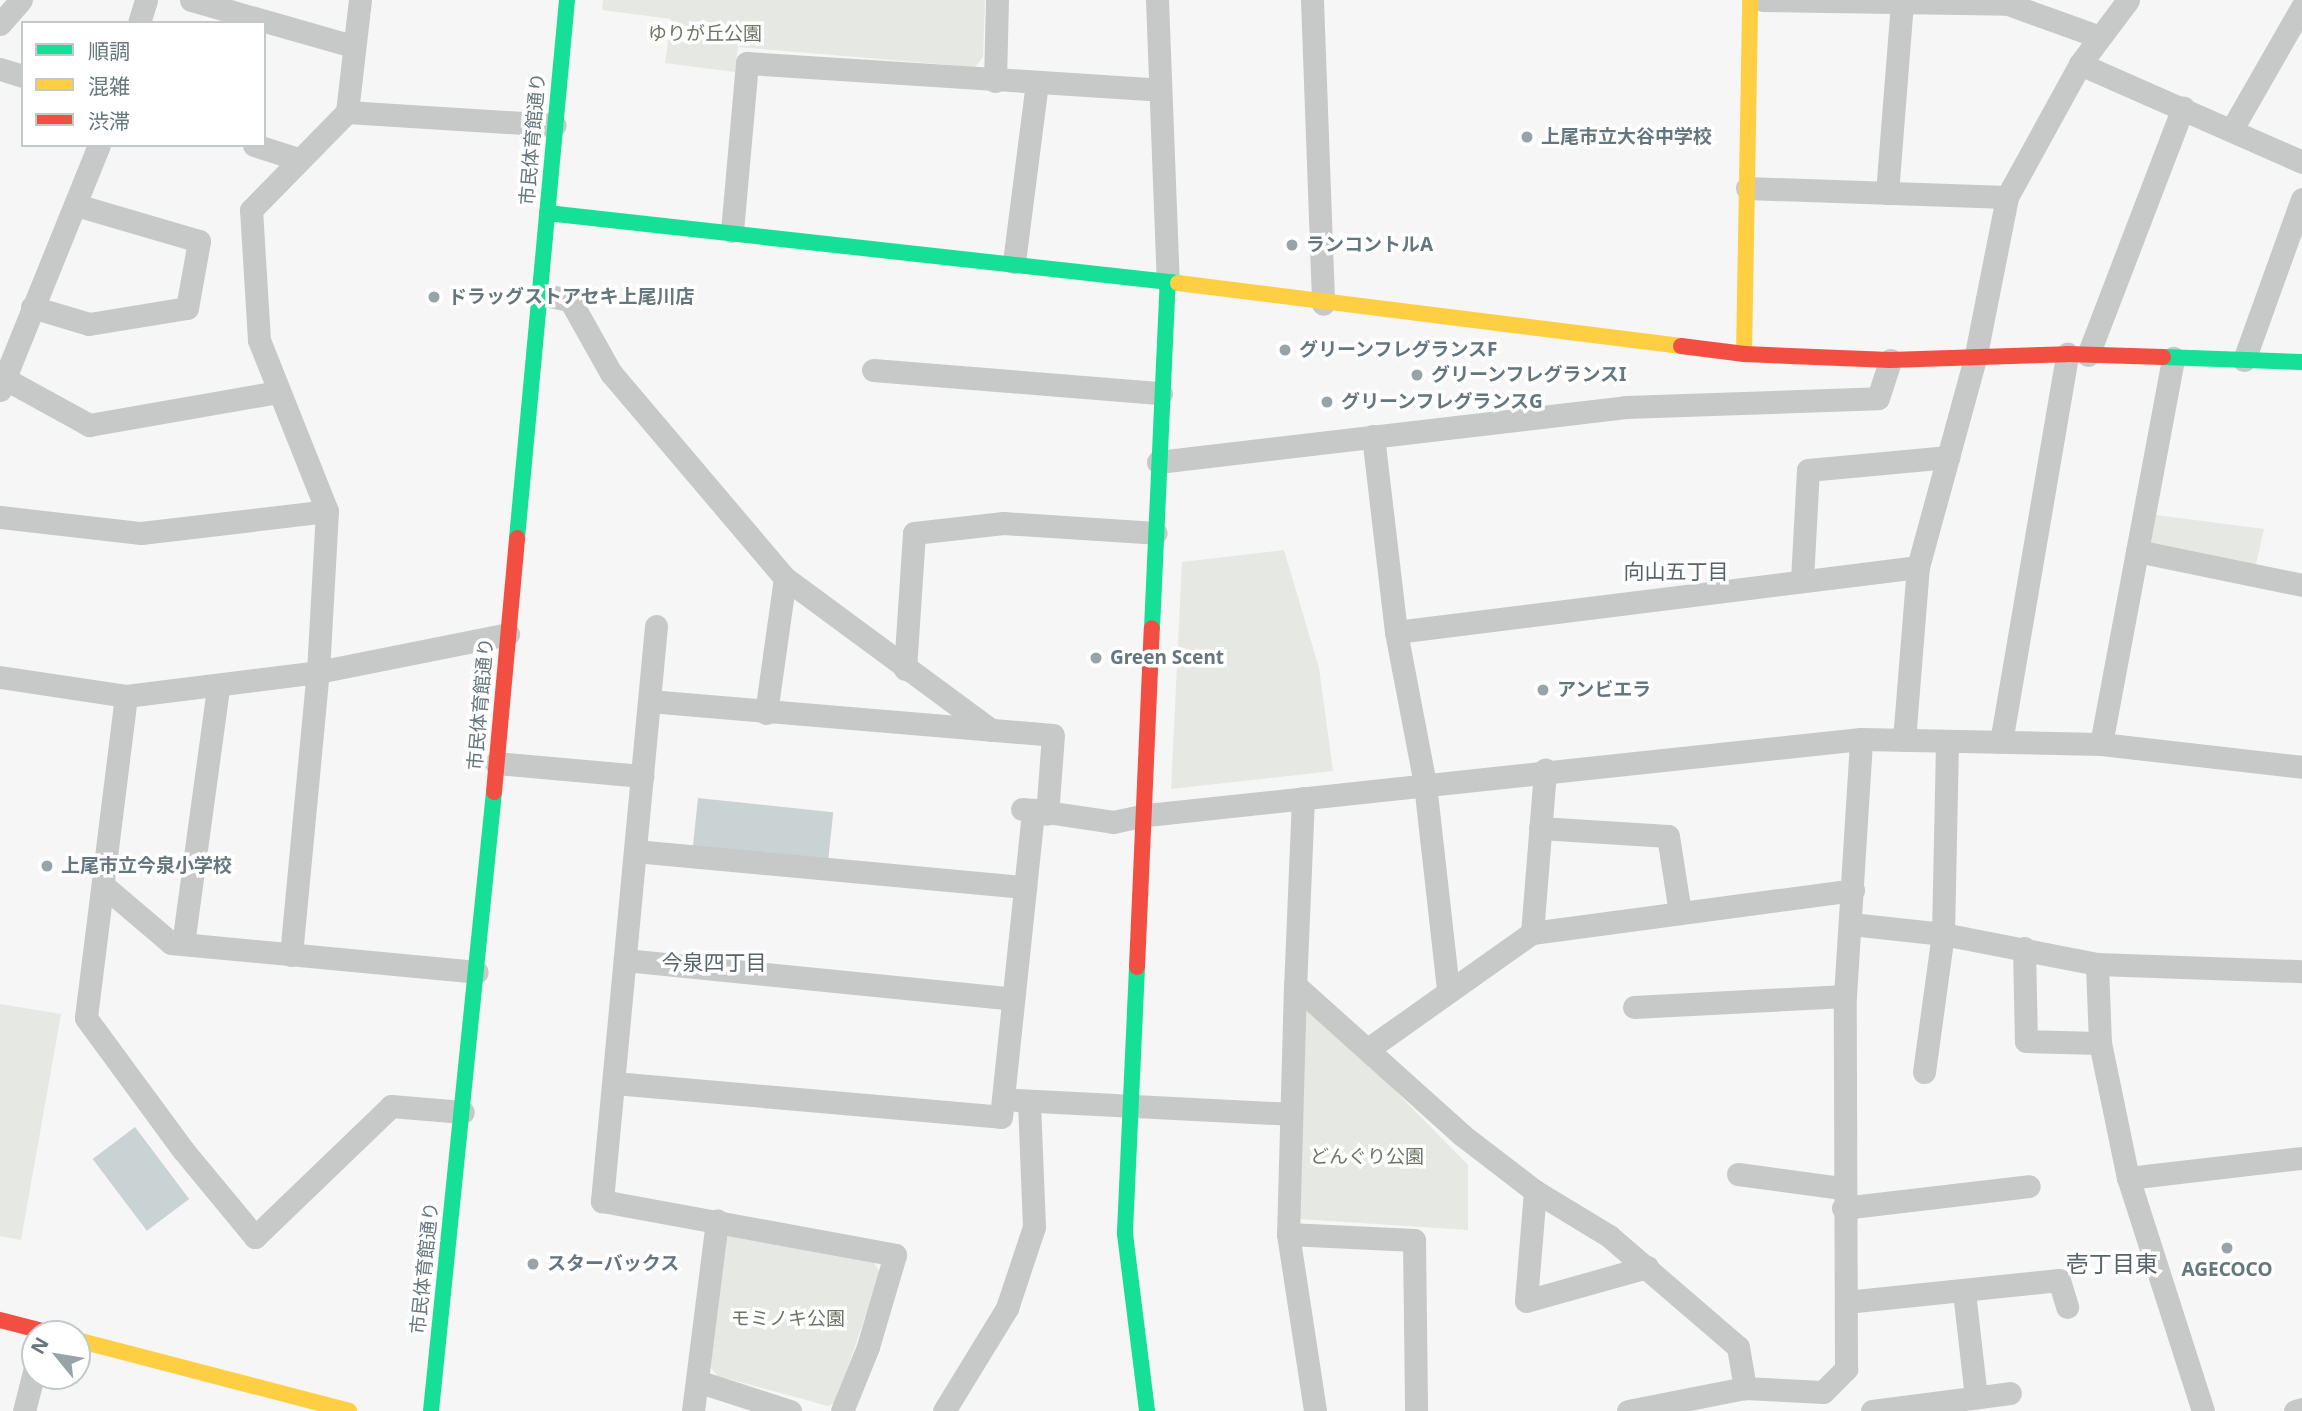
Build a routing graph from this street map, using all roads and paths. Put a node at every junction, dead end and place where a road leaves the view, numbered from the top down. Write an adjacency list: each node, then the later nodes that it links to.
1 (21, 0): 17 (street)
2 (146, 0): 14 (street)
3 (191, 0): 15 (street)
4 (360, 0): 19 (street)
5 (567, 0): 28 (street, 市民体育館通り)
6 (997, 0): 23 (street)
7 (1157, 0): 25 (street)
8 (1312, 0): 44 (street)
9 (1750, 0): 34 (street)
10 (1763, 0): 12 (street)
11 (2128, 0): 18 (street)
12 (1902, 2): 18 (street); 35 (street)
13 (2300, 16): 29 (street)
14 (140, 21)
15 (265, 21)
16 (266, 21): 19 (street)
17 (0, 24)
18 (2097, 36): 20 (street)
19 (353, 46): 27 (street)
20 (2080, 64): 26 (street); 36 (street)
21 (0, 69): 22 (street)
22 (21, 75)
23 (995, 81): 24 (street); 40 (street)
24 (1037, 83): 25 (street); 41 (street)
25 (1160, 90): 42 (street)
26 (2183, 108): 29 (street); 47 (street)
27 (347, 112): 28 (street); 32 (street)
28 (555, 125): 39 (street, 市民体育館通り)
29 (2232, 129): 33 (street)
30 (98, 147): 38 (street)
31 (260, 147): 32 (street)
32 (298, 159): 55 (street)
33 (2302, 162)
34 (1747, 188): 35 (street); 46 (street)
35 (1887, 193): 36 (street)
36 (2007, 197): 49 (street)
37 (2302, 199): 51 (street)
38 (76, 205): 45 (street); 45 (street)
39 (547, 213): 40 (street); 43 (street, 市民体育館通り)
40 (732, 231): 41 (street)
41 (1014, 262): 42 (street)
42 (1168, 282): 44 (street); 56 (street)
43 (540, 294): 65 (street); 70 (street, 市民体育館通り)
44 (1323, 304): 46 (street)
45 (32, 307): 54 (street)
46 (1744, 354): 50 (street)
47 (2078, 355): 48 (street); 49 (street); 82 (street)
48 (2173, 358): 51 (street); 63 (street)
49 (1975, 359): 50 (street); 58 (street)
50 (1890, 360): 57 (street)
51 (2244, 360): 52 (street)
52 (2302, 362)
53 (873, 370): 56 (street)
54 (1, 381): 55 (street)
55 (278, 392): 60 (street)
56 (1161, 393): 59 (street)
57 (1373, 436): 59 (street); 69 (street)
58 (1948, 457): 64 (street); 66 (street)
59 (1158, 462): 62 (street)
60 (327, 511): 61 (street); 72 (street)
61 (0, 517)
62 (1156, 533): 71 (street); 91 (street)
63 (2137, 551): 67 (street); 83 (street)
64 (1918, 567): 66 (street); 80 (street)
65 (785, 579): 71 (street); 77 (street)
66 (1802, 580): 69 (street)
67 (2302, 585)
68 (656, 626): 76 (street)
69 (1396, 632): 88 (street)
70 (508, 634): 72 (street); 84 (street, 市民体育館通り)
71 (905, 669): 78 (street)
72 (318, 672): 74 (street); 103 (street)
73 (0, 677): 75 (street)
74 (218, 687): 75 (street); 101 (street)
75 (126, 696): 94 (street)
76 (649, 701): 77 (street); 87 (street)
77 (766, 713): 78 (street)
78 (991, 730): 90 (street)
79 (1861, 739): 80 (street); 86 (street); 96 (street)
80 (1903, 740): 81 (street)
81 (1947, 741): 82 (street); 100 (street)
82 (2001, 742): 83 (street)
83 (2101, 744): 85 (street)
84 (496, 763): 87 (street); 107 (street, 市民体育館通り)
85 (2302, 766)
86 (1545, 770): 88 (street); 92 (street)
87 (642, 776): 93 (street)
88 (1425, 785): 89 (street); 109 (street)
89 (1303, 797): 91 (street); 108 (street)
90 (1034, 811): 91 (street); 95 (street)
91 (1147, 815): 119 (street)
92 (1540, 828): 97 (street); 99 (street)
93 (635, 850): 95 (street); 104 (street)
94 (104, 886): 101 (street); 120 (street)
95 (1025, 887): 111 (street)
96 (1853, 890): 97 (street); 98 (street)
97 (1680, 913): 99 (street)
98 (1851, 924): 100 (street); 110 (street)
99 (1532, 933): 109 (street)
100 (1943, 934): 102 (street); 115 (street)
101 (183, 944): 103 (street)
102 (2024, 948): 105 (street); 113 (street)
103 (291, 955): 107 (street)
104 (625, 960): 111 (street); 116 (street)
105 (2097, 964): 106 (street); 113 (street)
106 (2302, 971)
107 (477, 972): 120 (street, 市民体育館通り)
108 (1295, 985): 114 (street); 121 (street)
109 (1448, 989): 114 (street)
110 (1845, 996): 112 (street); 127 (street)
111 (1013, 999): 117 (street)
112 (1633, 1007)
113 (2101, 1043): 124 (street)
114 (1368, 1049): 126 (street)
115 (1924, 1072)
116 (614, 1083): 117 (street); 128 (street)
117 (1003, 1099): 118 (street)
118 (1029, 1102): 119 (street); 151 (street)
119 (1131, 1108): 121 (street); 152 (street)
120 (463, 1112): 147 (street, 市民体育館通り)
121 (1290, 1114): 129 (street)
122 (2302, 1158): 124 (street)
123 (1738, 1174): 127 (street)
124 (2128, 1178): 157 (street)
125 (2029, 1186): 127 (street)
126 (1535, 1191): 130 (street); 130 (street)
127 (1843, 1198): 132 (street)
128 (717, 1221): 137 (street); 150 (street)
129 (1287, 1234): 153 (street); 154 (street)
130 (1647, 1267): 138 (street)
131 (1964, 1292): 132 (street); 133 (street); 141 (street)
132 (1846, 1302): 142 (street)
133 (2067, 1307)
134 (0, 1320): 135 (street)
135 (21, 1326)
136 (91, 1344): 146 (street)
137 (697, 1381): 148 (street); 149 (street)
138 (1745, 1388): 142 (street); 143 (street)
139 (29, 1390): 145 (street)
140 (2010, 1393): 141 (street)
141 (1976, 1397): 156 (street)
142 (1825, 1401)
143 (1670, 1407): 155 (street)
144 (2302, 1409): 158 (street)
145 (24, 1411)
146 (349, 1411)
147 (431, 1411)
148 (693, 1411)
149 (790, 1411)
150 (842, 1411)
151 (944, 1411)
152 (1147, 1411)
153 (1315, 1411)
154 (1416, 1411)
155 (1628, 1411)
156 (1872, 1411)
157 (2203, 1411)
158 (2295, 1411)

